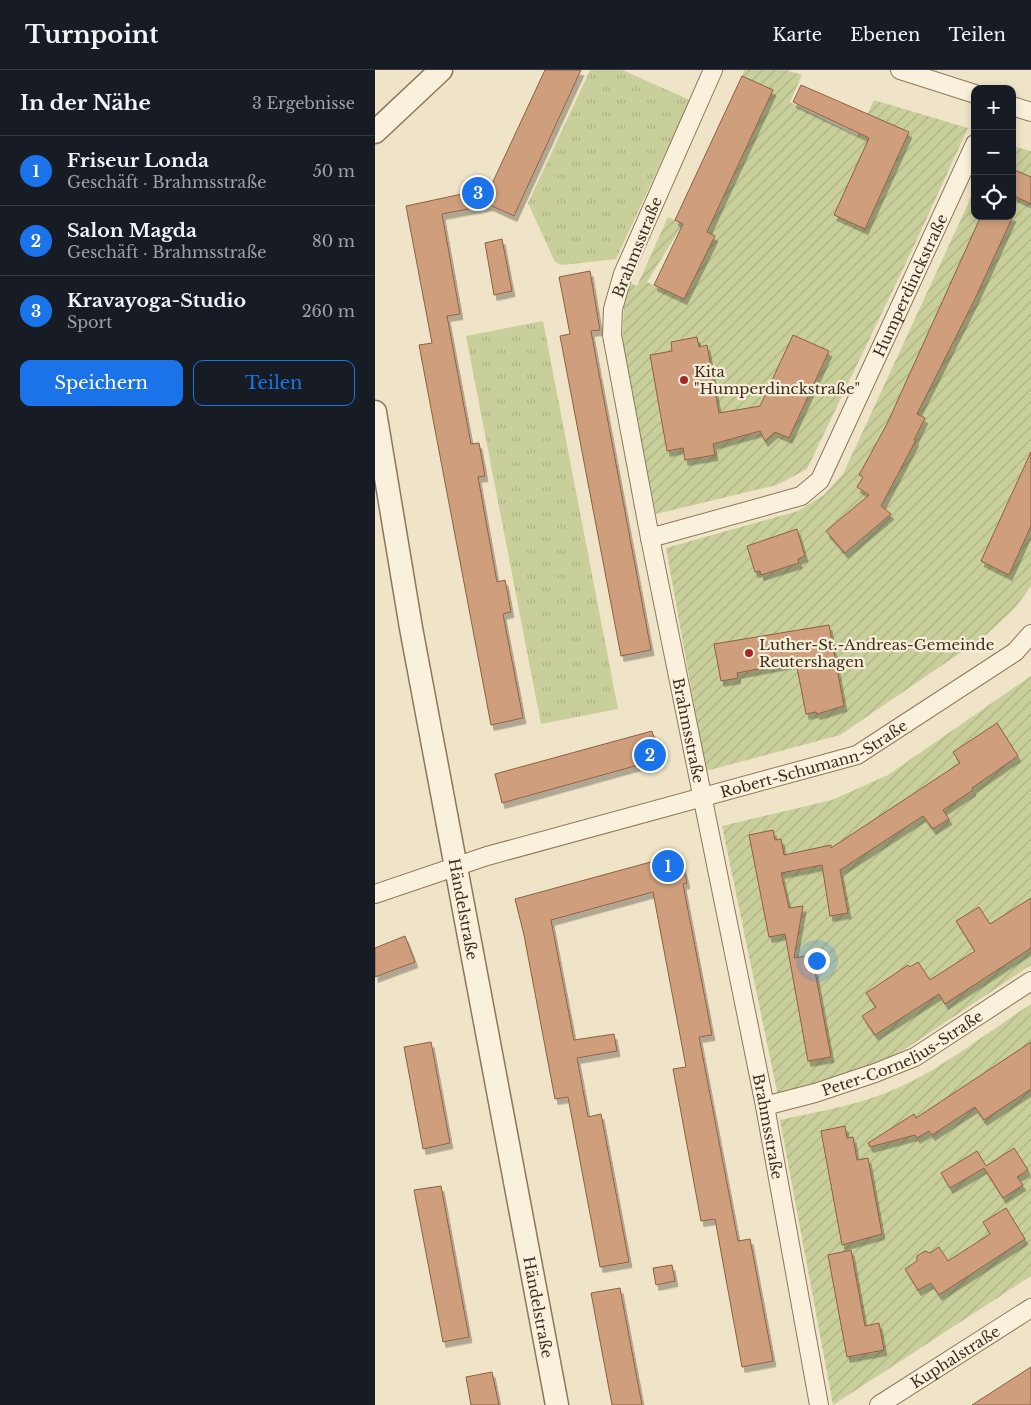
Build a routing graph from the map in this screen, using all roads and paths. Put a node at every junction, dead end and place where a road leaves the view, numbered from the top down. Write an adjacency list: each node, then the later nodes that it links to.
1 (441, 70): 7 (street)
2 (713, 70): 10 (street, Brahmsstraße)
3 (901, 70): 4 (street)
4 (971, 93)
5 (1016, 107): 6 (street)
6 (1031, 112)
7 (375, 132)
8 (971, 153): 10 (street, Humperdinckstraße)
9 (375, 412): 13 (street, Händelstraße)
10 (650, 538): 12 (street, Brahmsstraße)
11 (1031, 634): 12 (street, Robert-Schumann-Straße)
12 (702, 798): 13 (street, Robert-Schumann-Straße); 16 (street, Brahmsstraße)
13 (456, 866): 14 (street, Robert-Schumann-Straße); 18 (street, Händelstraße)
14 (375, 894)
15 (1031, 981): 16 (street, Peter-Cornelius-Straße)
16 (765, 1106): 19 (street, Brahmsstraße)
17 (1031, 1308): 20 (street, Kuphalstraße)
18 (557, 1405)
19 (819, 1405)
20 (879, 1405)

